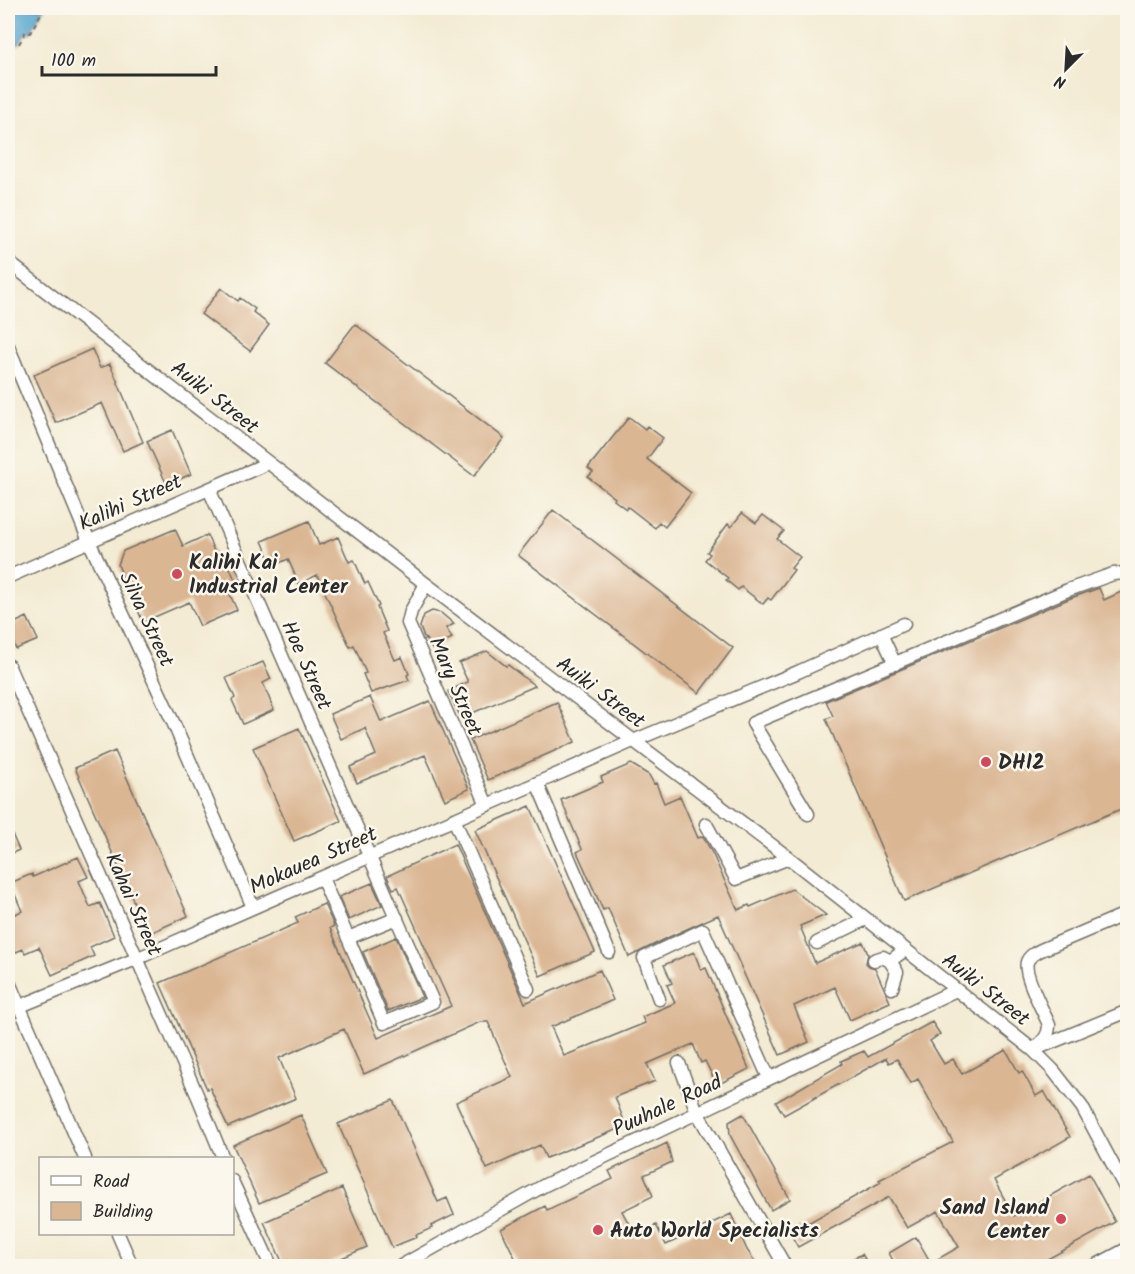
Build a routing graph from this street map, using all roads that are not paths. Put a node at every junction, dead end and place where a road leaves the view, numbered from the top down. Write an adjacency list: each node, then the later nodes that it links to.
1 (10, 269): 3 (street, Auiki Street)
2 (8, 346): 5 (street, Silva Street)
3 (268, 463): 4 (street, Kalihi Street); 8 (street, Auiki Street)
4 (209, 489): 5 (street, Kalihi Street); 19 (street, Hoe Street)
5 (89, 541): 7 (street, Kalihi Street); 22 (street, Silva Street)
6 (1128, 573): 11 (street)
7 (8, 577)
8 (426, 584): 13 (street, Auiki Street); 15 (street, Mary Street)
9 (904, 624): 10 (street, Mokauea Street)
10 (881, 634): 11 (street); 13 (street, Mokauea Street)
11 (895, 664): 16 (street)
12 (8, 665): 30 (street, Kahai Street)
13 (633, 741): 14 (street, Mokauea Street); 20 (street, Auiki Street)
14 (537, 783): 15 (street, Mokauea Street); 29 (street)
15 (487, 805): 17 (street, Mokauea Street)
16 (808, 814)
17 (454, 819): 19 (street, Mokauea Street); 35 (street)
18 (706, 824): 20 (street)
19 (370, 856): 21 (street, Mokauea Street); 24 (street, Hoe Street)
20 (789, 858): 25 (street, Auiki Street)
21 (322, 878): 22 (street, Mokauea Street); 26 (street)
22 (253, 907): 30 (street, Mokauea Street)
23 (1128, 913): 40 (street)
24 (397, 918): 26 (street); 26 (street, Hoe Street)
25 (866, 919): 27 (street); 28 (street, Auiki Street)
26 (348, 938)
27 (817, 944)
28 (904, 950): 32 (street); 36 (street, Auiki Street)
29 (609, 951)
30 (136, 959): 38 (street, Mokauea Street); 45 (street, Kahai Street)
31 (874, 960): 32 (street)
32 (890, 961): 34 (street)
33 (8, 980): 38 (street)
34 (892, 988)
35 (528, 989)
36 (956, 990): 40 (street, Auiki Street); 42 (street, Puuhale Road)
37 (659, 999): 42 (street)
38 (13, 1009): 44 (street)
39 (1128, 1011): 40 (street)
40 (1033, 1050): 47 (street, Auiki Street)
41 (679, 1063): 43 (street)
42 (769, 1078): 43 (street, Puuhale Road)
43 (698, 1112): 52 (street, Puuhale Road); 53 (street)
44 (85, 1157)
45 (223, 1157)
46 (234, 1185): 51 (street)
47 (1128, 1192)
48 (119, 1235): 50 (street)
49 (1128, 1250): 54 (main road)
50 (132, 1266)
51 (271, 1266)
52 (401, 1266)
53 (785, 1266)
54 (1098, 1266)

